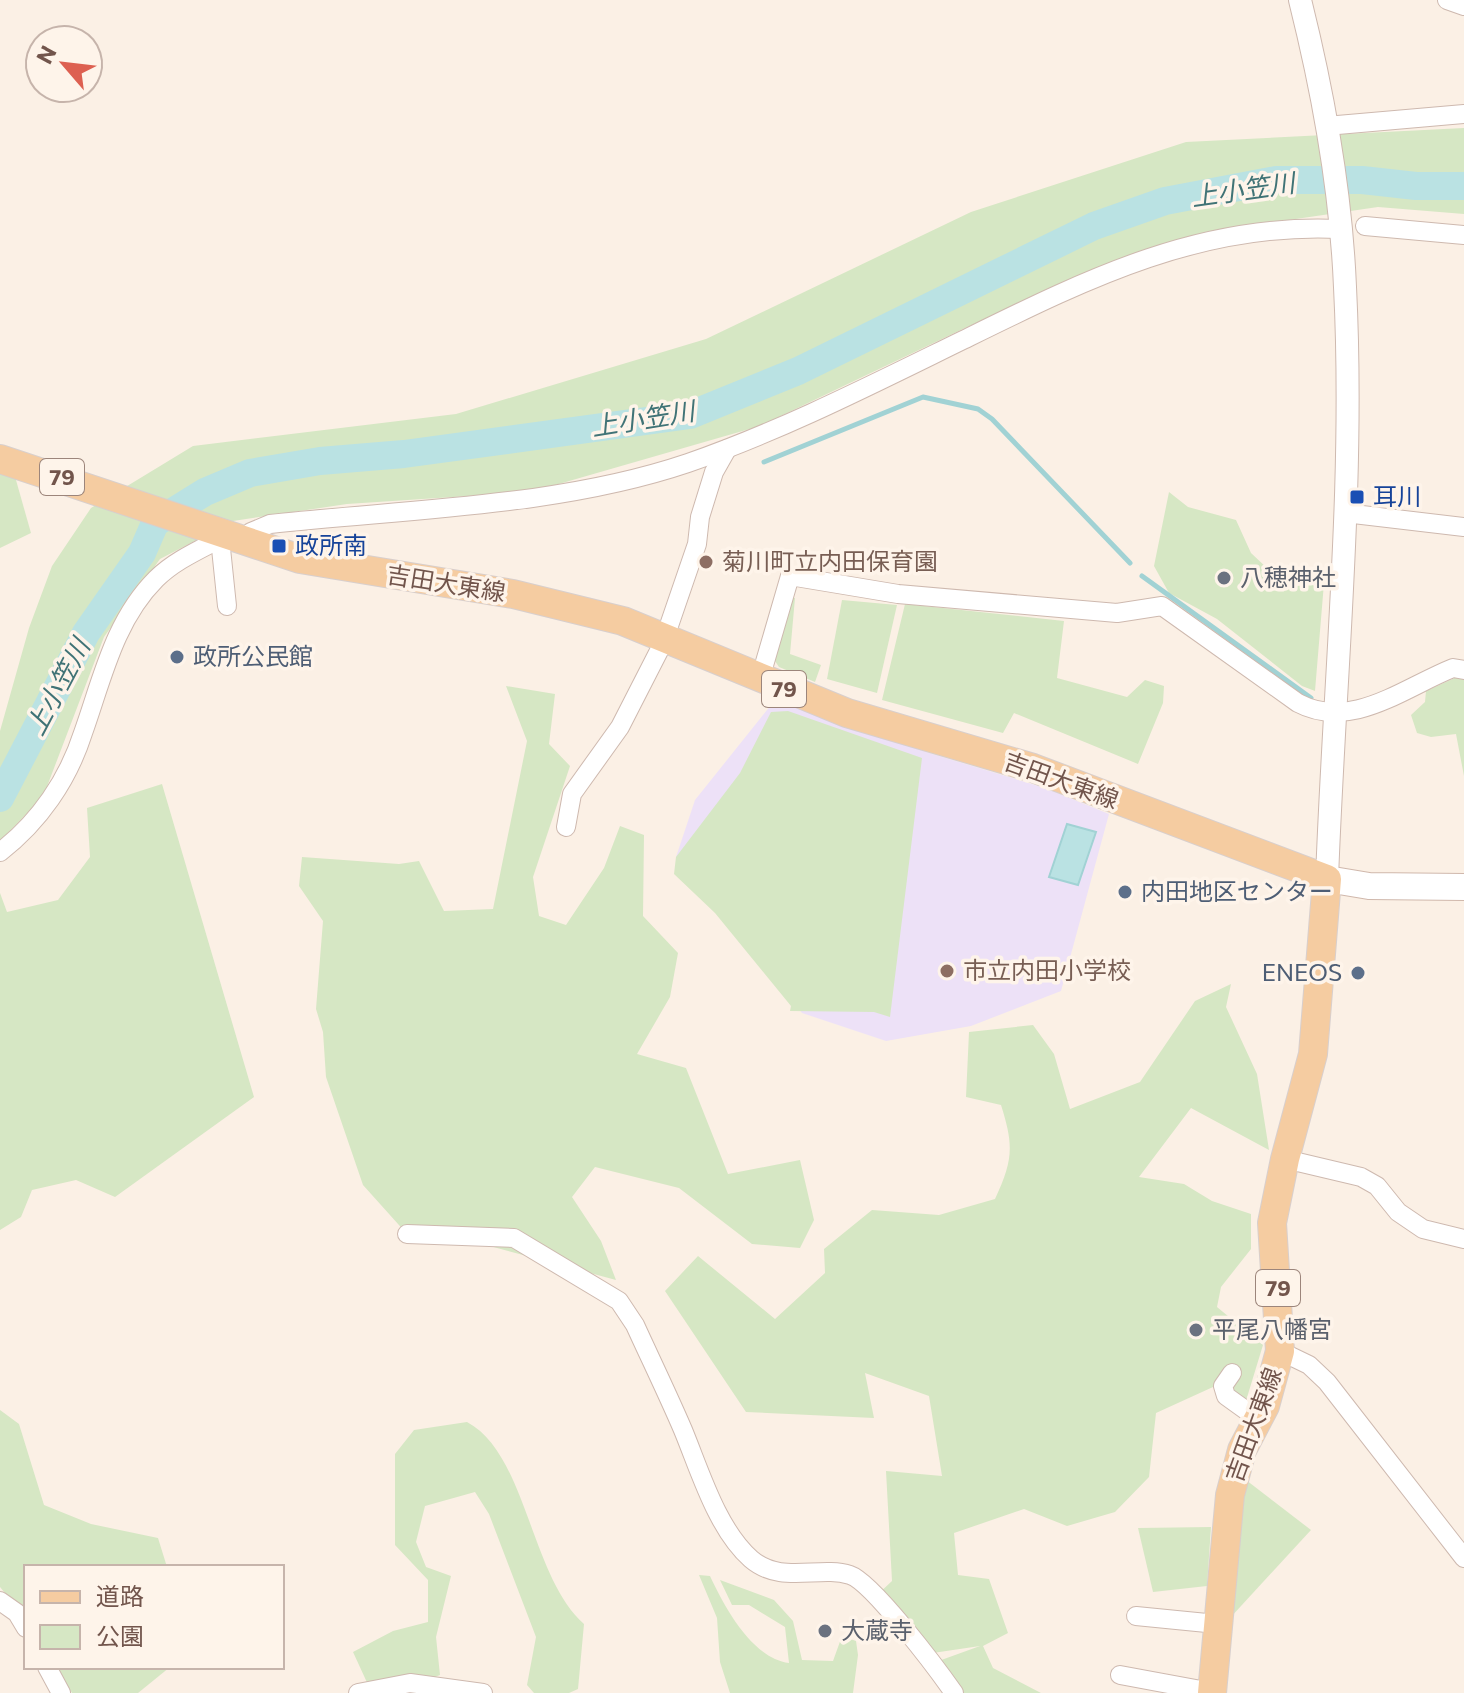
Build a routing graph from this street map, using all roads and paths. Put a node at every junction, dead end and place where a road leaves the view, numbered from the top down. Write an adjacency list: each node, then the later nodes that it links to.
1 (1300, 0): 5 (street)
2 (1447, 0): 3 (street)
3 (1464, 6)
4 (1464, 114): 5 (street)
5 (1326, 126): 7 (street)
6 (1365, 226): 8 (street)
7 (1340, 229): 9 (street); 11 (street)
8 (1464, 235)
9 (727, 449): 13 (street); 15 (street)
10 (0, 459): 13 (main road, 吉田大東線 / 79)
11 (1345, 513): 12 (street); 18 (street)
12 (1464, 527)
13 (228, 536): 14 (street); 15 (main road, 吉田大東線 / 79); 20 (street)
14 (227, 606)
15 (664, 637): 17 (main road, 吉田大東線 / 79); 19 (street)
16 (1464, 670): 18 (street)
17 (760, 679): 18 (street); 21 (main road, 吉田大東線 / 79)
18 (1333, 713): 21 (street)
19 (566, 827)
20 (0, 852)
21 (1327, 879): 22 (main road); 23 (main road, 吉田大東線 / 79)
22 (1464, 887)
23 (1285, 1159): 25 (street); 26 (main road, 吉田大東線 / 79)
24 (407, 1234): 40 (street)
25 (1464, 1239)
26 (1280, 1351): 28 (main road, 吉田大東線 / 79); 29 (street)
27 (1232, 1373): 28 (street)
28 (1258, 1419): 32 (main road, 吉田大東線 / 79)
29 (1464, 1558)
30 (0, 1601): 33 (street)
31 (1136, 1616): 32 (street)
32 (1217, 1624): 41 (main road, 吉田大東線 / 79)
33 (24, 1625)
34 (48, 1669): 37 (street)
35 (1120, 1675): 41 (street)
36 (408, 1688): 38 (street); 39 (street)
37 (61, 1693)
38 (358, 1693)
39 (483, 1693)
40 (954, 1693)
41 (1212, 1693)

